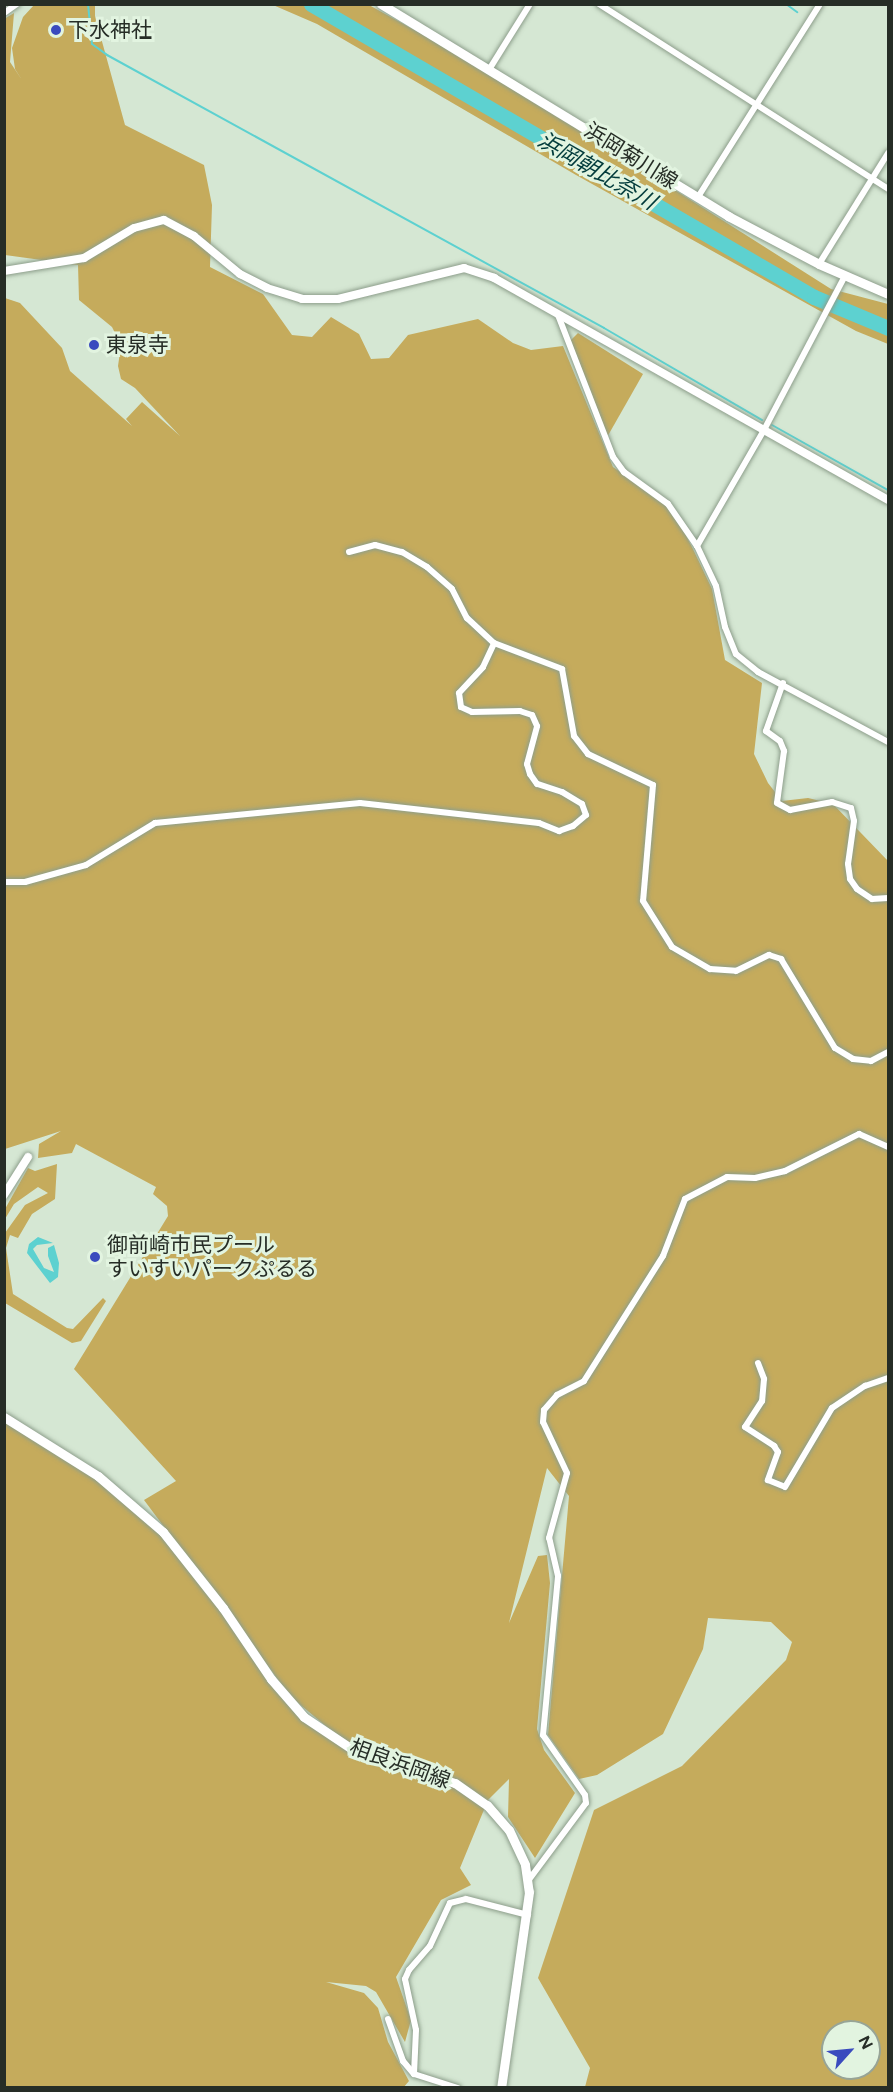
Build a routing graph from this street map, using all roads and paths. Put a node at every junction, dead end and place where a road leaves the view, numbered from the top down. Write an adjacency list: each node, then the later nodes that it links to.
1 (17, 4): 6 (street)
2 (381, 4): 7 (main road, 浜岡菊川線)
3 (530, 4): 7 (street)
4 (599, 4): 8 (street)
5 (820, 4): 8 (street)
6 (4, 13)
7 (490, 68): 12 (main road, 浜岡菊川線)
8 (756, 105): 10 (street); 12 (street)
9 (888, 153): 10 (street)
10 (872, 179): 11 (street); 13 (street)
11 (888, 189)
12 (698, 198): 13 (main road, 浜岡菊川線)
13 (819, 264): 15 (main road, 浜岡菊川線)
14 (4, 271): 17 (street)
15 (845, 276): 16 (main road, 浜岡菊川線); 18 (street)
16 (888, 294)
17 (558, 315): 18 (street); 20 (street)
18 (764, 430): 19 (street); 20 (street)
19 (888, 500)
20 (697, 546): 23 (street)
21 (349, 552): 22 (street)
22 (494, 643): 25 (street); 27 (street)
23 (783, 683): 24 (street); 26 (street)
24 (888, 742)
25 (4, 882)
26 (888, 898)
27 (888, 1052)
28 (888, 1147): 34 (street)
29 (28, 1156): 30 (street)
30 (4, 1195)
31 (759, 1363): 32 (street)
32 (888, 1377)
33 (4, 1417): 34 (main road, 相良浜岡線)
34 (528, 1881): 35 (main road, 相良浜岡線)
35 (528, 1915): 37 (street); 39 (main road, 相良浜岡線)
36 (388, 2019): 37 (street)
37 (414, 2074): 38 (street)
38 (458, 2088)
39 (501, 2088)

